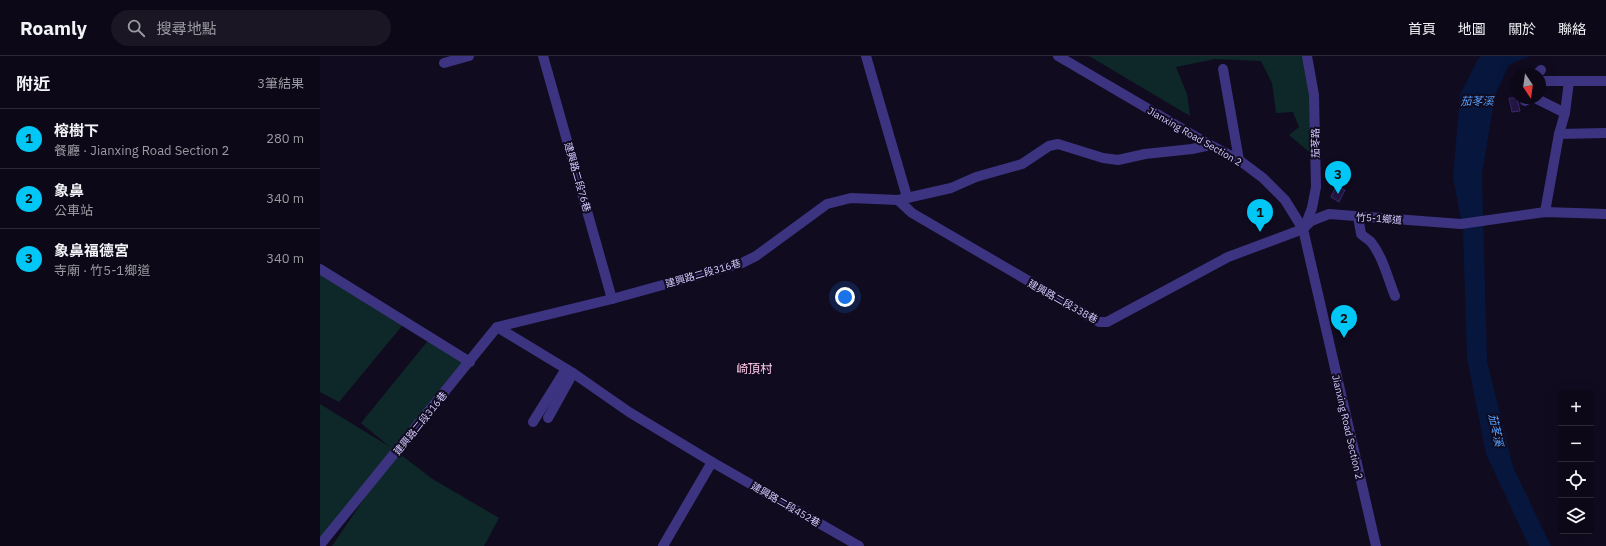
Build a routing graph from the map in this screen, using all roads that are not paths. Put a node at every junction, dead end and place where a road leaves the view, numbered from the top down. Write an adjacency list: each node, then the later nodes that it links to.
1 (469, 56): 6 (street)
2 (543, 56): 24 (street, 建興路二段76巷)
3 (866, 56): 17 (street)
4 (1058, 56): 15 (street, Jianxing Road Section 2)
5 (1307, 56): 21 (street, 茄苳路)
6 (444, 63)
7 (1223, 69): 16 (street)
8 (1546, 81): 9 (street)
9 (1569, 81): 10 (street); 12 (street)
10 (1606, 81)
11 (1541, 104): 12 (street)
12 (1565, 113): 14 (street)
13 (1606, 133): 14 (street)
14 (1559, 134): 18 (street)
15 (1210, 145): 16 (street, Jianxing Road Section 2); 17 (street, 建興路二段316巷)
16 (1239, 160): 21 (street, Jianxing Road Section 2)
17 (902, 198): 21 (street, 建興路二段338巷); 24 (street, 建興路二段316巷)
18 (1545, 212): 19 (street); 20 (street, 竹5-1鄉道)
19 (1606, 214)
20 (1358, 216): 21 (street, 竹5-1鄉道); 23 (street)
21 (1303, 229): 34 (street, Jianxing Road Section 2)
22 (320, 269): 26 (street)
23 (1395, 296)
24 (612, 299): 25 (street, 建興路二段316巷)
25 (497, 327): 26 (street, 建興路二段316巷); 27 (street, 建興路二段452巷)
26 (470, 362): 31 (street, 建興路二段316巷)
27 (570, 371): 28 (street); 29 (street); 30 (street, 建興路二段452巷)
28 (548, 418)
29 (533, 422)
30 (712, 462): 32 (street); 33 (street, 建興路二段452巷)
31 (320, 545)
32 (663, 546)
33 (860, 546)
34 (1376, 546)

